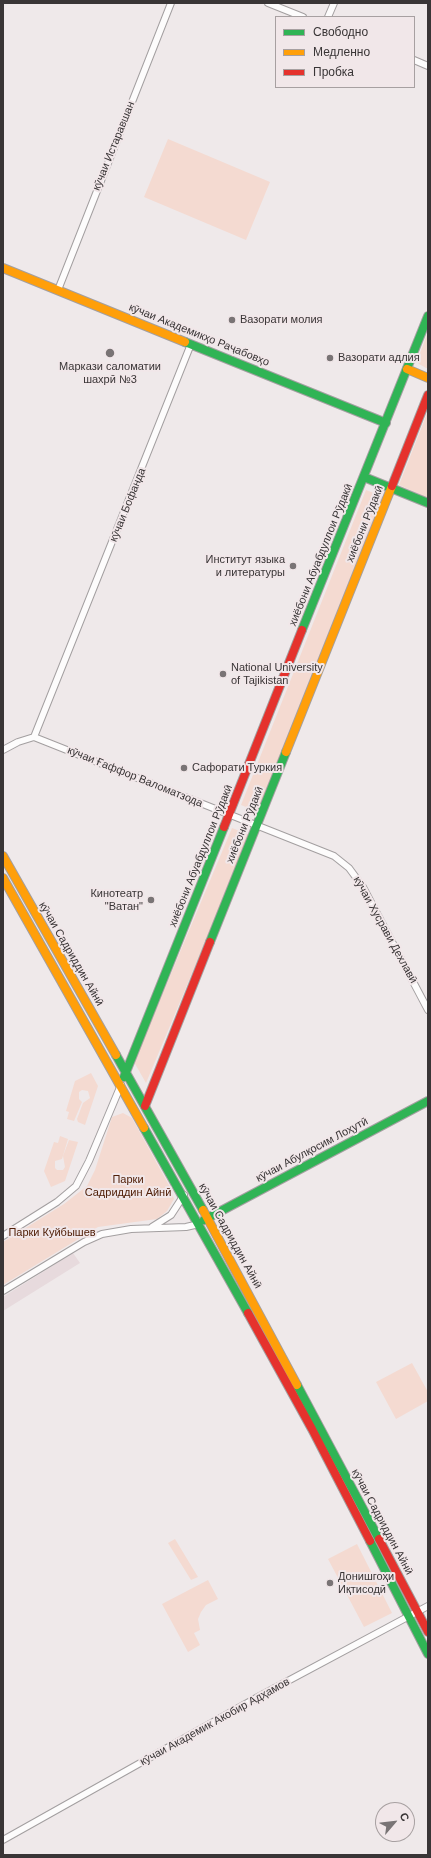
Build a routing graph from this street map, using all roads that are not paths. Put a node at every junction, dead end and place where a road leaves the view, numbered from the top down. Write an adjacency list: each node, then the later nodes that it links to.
1 (171, 3): 9 (street, кӯчаи Истаравшан)
2 (268, 3): 4 (street)
3 (334, 3): 5 (street)
4 (300, 16)
5 (328, 16)
6 (415, 60): 7 (street)
7 (428, 66)
8 (3, 268): 9 (main road, кӯчаи Академикҳо Раҷабовҳо)
9 (58, 290): 11 (main road, кӯчаи Академикҳо Раҷабовҳо)
10 (428, 316): 12 (main road, хиёбони Абуабдуллои Рӯдакӣ)
11 (191, 344): 15 (main road, кӯчаи Академикҳо Раҷабовҳо); 19 (street, кӯчаи Бофанда)
12 (407, 370): 13 (main road); 15 (main road, хиёбони Абуабдуллои Рӯдакӣ)
13 (428, 378)
14 (428, 395): 17 (main road, хиёбони Рӯдакӣ)
15 (386, 422): 16 (main road, хиёбони Абуабдуллои Рӯдакӣ)
16 (364, 477): 17 (main road); 21 (main road, хиёбони Абуабдуллои Рӯдакӣ)
17 (391, 488): 18 (main road); 22 (main road, хиёбони Рӯдакӣ)
18 (428, 502)
19 (34, 737): 20 (street); 21 (street, кӯчаи Ғаффор Валоматзода)
20 (3, 750)
21 (229, 815): 22 (street, кӯчаи Ғаффор Валоматзода); 29 (main road, хиёбони Абуабдуллои Рӯдакӣ)
22 (257, 825): 24 (street, кӯчаи Ғаффор Валоматзода); 32 (main road, хиёбони Рӯдакӣ)
23 (3, 856): 26 (main road, кӯчаи Садриддин Айнӣ)
24 (353, 872): 28 (street, кӯчаи Хусрави Дехлавӣ)
25 (3, 878): 27 (main road, кӯчаи Садриддин Айнӣ)
26 (52, 942): 27 (street); 29 (main road, кӯчаи Садриддин Айнӣ)
27 (42, 947): 30 (main road, кӯчаи Садриддин Айнӣ)
28 (428, 1010)
29 (126, 1072): 30 (main road, хиёбони Абуабдуллои Рӯдакӣ); 32 (main road, кӯчаи Садриддин Айнӣ)
30 (121, 1085): 34 (main road, кӯчаи Садриддин Айнӣ); 38 (street, хиёбони Абуабдуллои Рӯдакӣ)
31 (428, 1101): 35 (main road, кӯчаи Абулқосим Лоҳутӣ)
32 (145, 1106): 33 (main road, кӯчаи Садриддин Айнӣ)
33 (188, 1185): 34 (street); 35 (main road, кӯчаи Садриддин Айнӣ)
34 (183, 1196): 36 (main road, кӯчаи Садриддин Айнӣ); 37 (street)
35 (207, 1219): 36 (main road, кӯчаи Абулқосим Лоҳутӣ); 41 (main road, кӯчаи Садриддин Айнӣ)
36 (199, 1224): 37 (street); 42 (main road, кӯчаи Садриддин Айнӣ)
37 (150, 1228): 39 (street)
38 (3, 1236)
39 (3, 1291)
40 (428, 1606): 41 (street, кӯчаи Академик Акобир Адҳамов)
41 (417, 1612): 42 (street, кӯчаи Академик Акобир Адҳамов); 43 (main road, кӯчаи Садриддин Айнӣ)
42 (407, 1616): 44 (main road, кӯчаи Садриддин Айнӣ); 45 (street, кӯчаи Академик Акобир Адҳамов)
43 (428, 1632)
44 (428, 1654)
45 (3, 1840)

